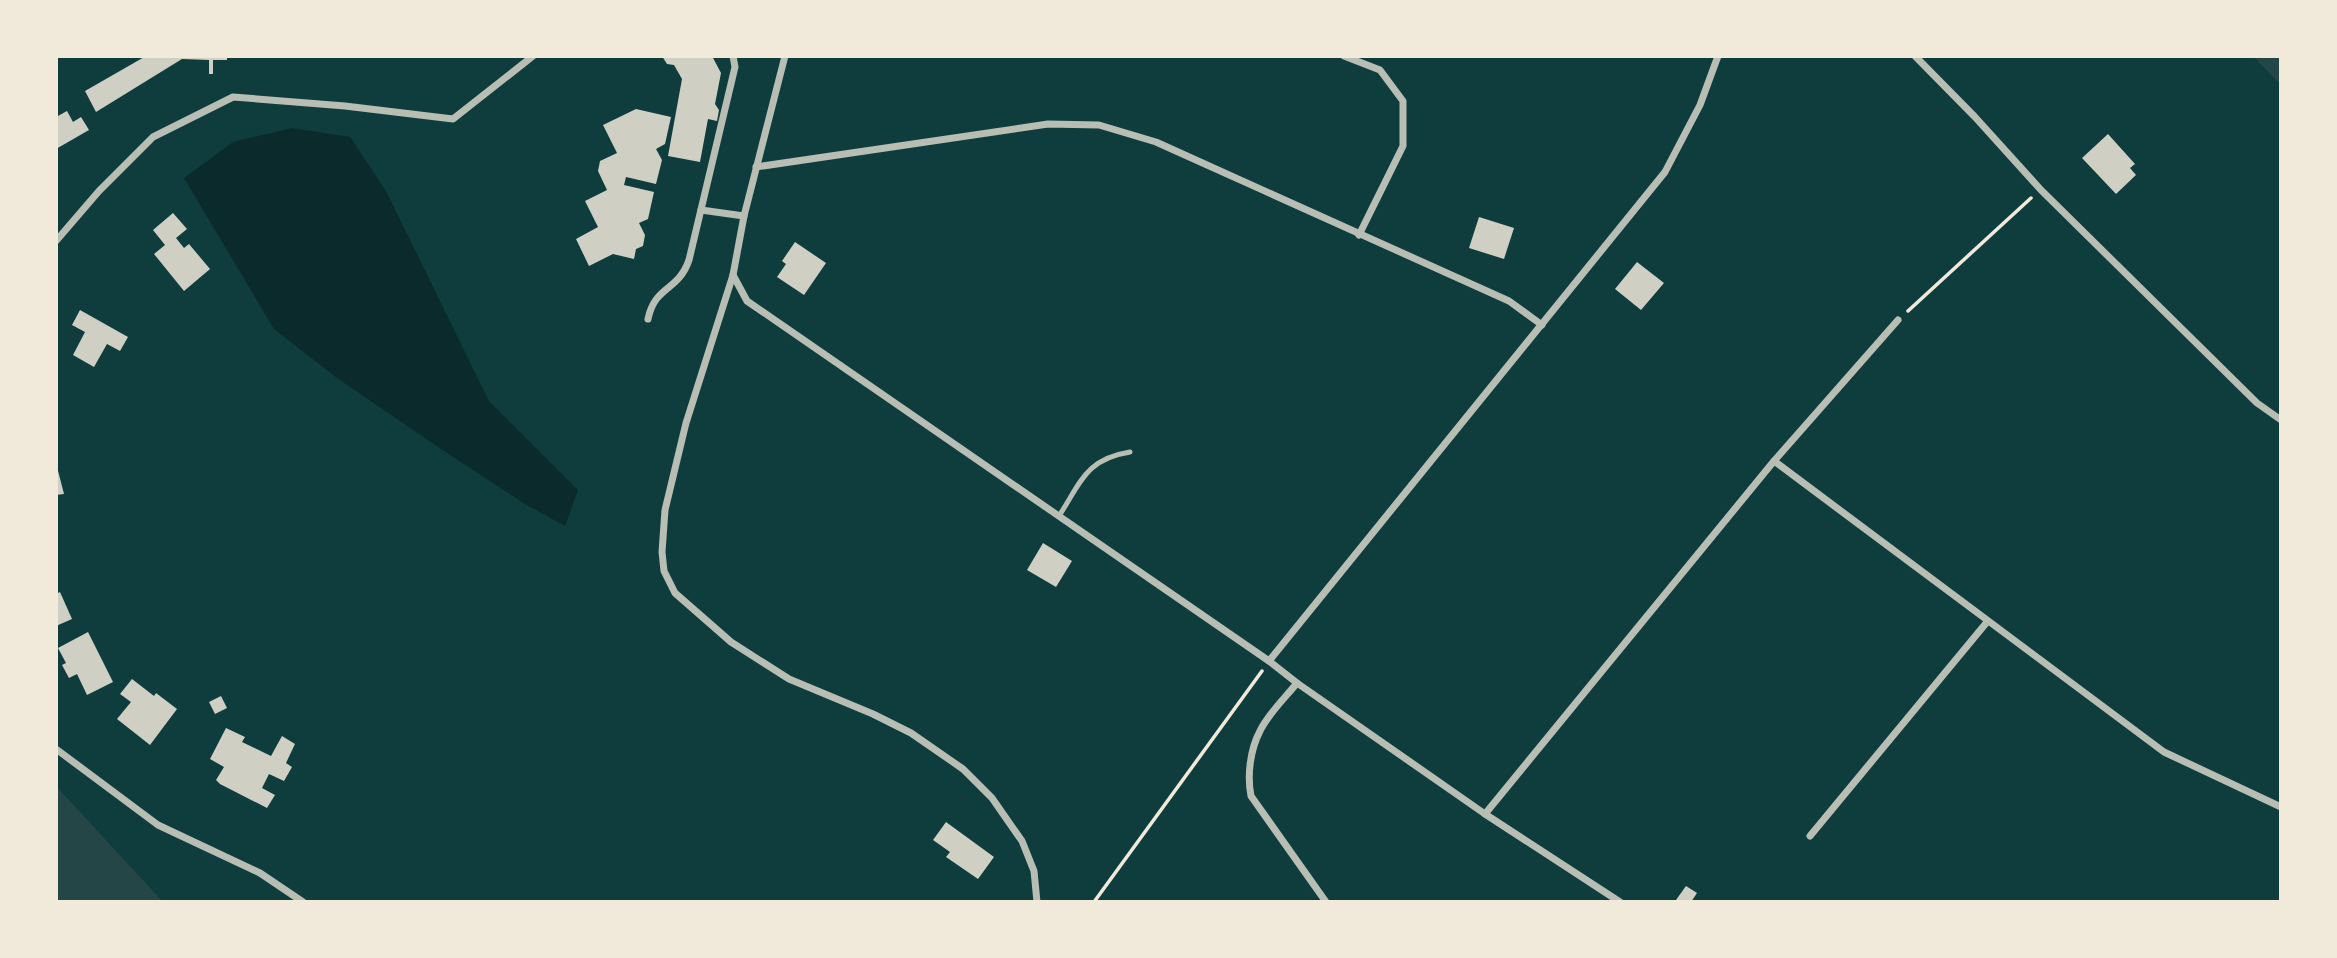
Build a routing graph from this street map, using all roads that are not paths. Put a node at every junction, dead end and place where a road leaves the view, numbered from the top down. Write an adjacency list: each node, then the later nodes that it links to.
1 (533, 56): 11 (street)
2 (733, 56): 8 (street)
3 (785, 56): 7 (street)
4 (1344, 56): 10 (street)
5 (1718, 56): 15 (street)
6 (1915, 56): 16 (street)
7 (756, 167): 9 (street); 10 (street)
8 (701, 210): 9 (street); 13 (street)
9 (744, 216): 12 (street)
10 (1359, 235): 15 (street)
11 (56, 241)
12 (733, 275): 19 (street); 28 (street)
13 (648, 319)
14 (1898, 320): 18 (street)
15 (1542, 325): 21 (street)
16 (2281, 420)
17 (1129, 452): 19 (lane)
18 (1774, 461): 20 (street); 25 (street)
19 (1059, 516): 21 (street)
20 (1987, 622): 24 (street); 26 (street)
21 (1269, 661): 22 (street)
22 (1297, 683): 25 (street); 29 (street)
23 (56, 749): 27 (street)
24 (2281, 807)
25 (1485, 814): 30 (street)
26 (1810, 836)
27 (303, 902)
28 (1037, 902)
29 (1326, 902)
30 (1620, 902)

